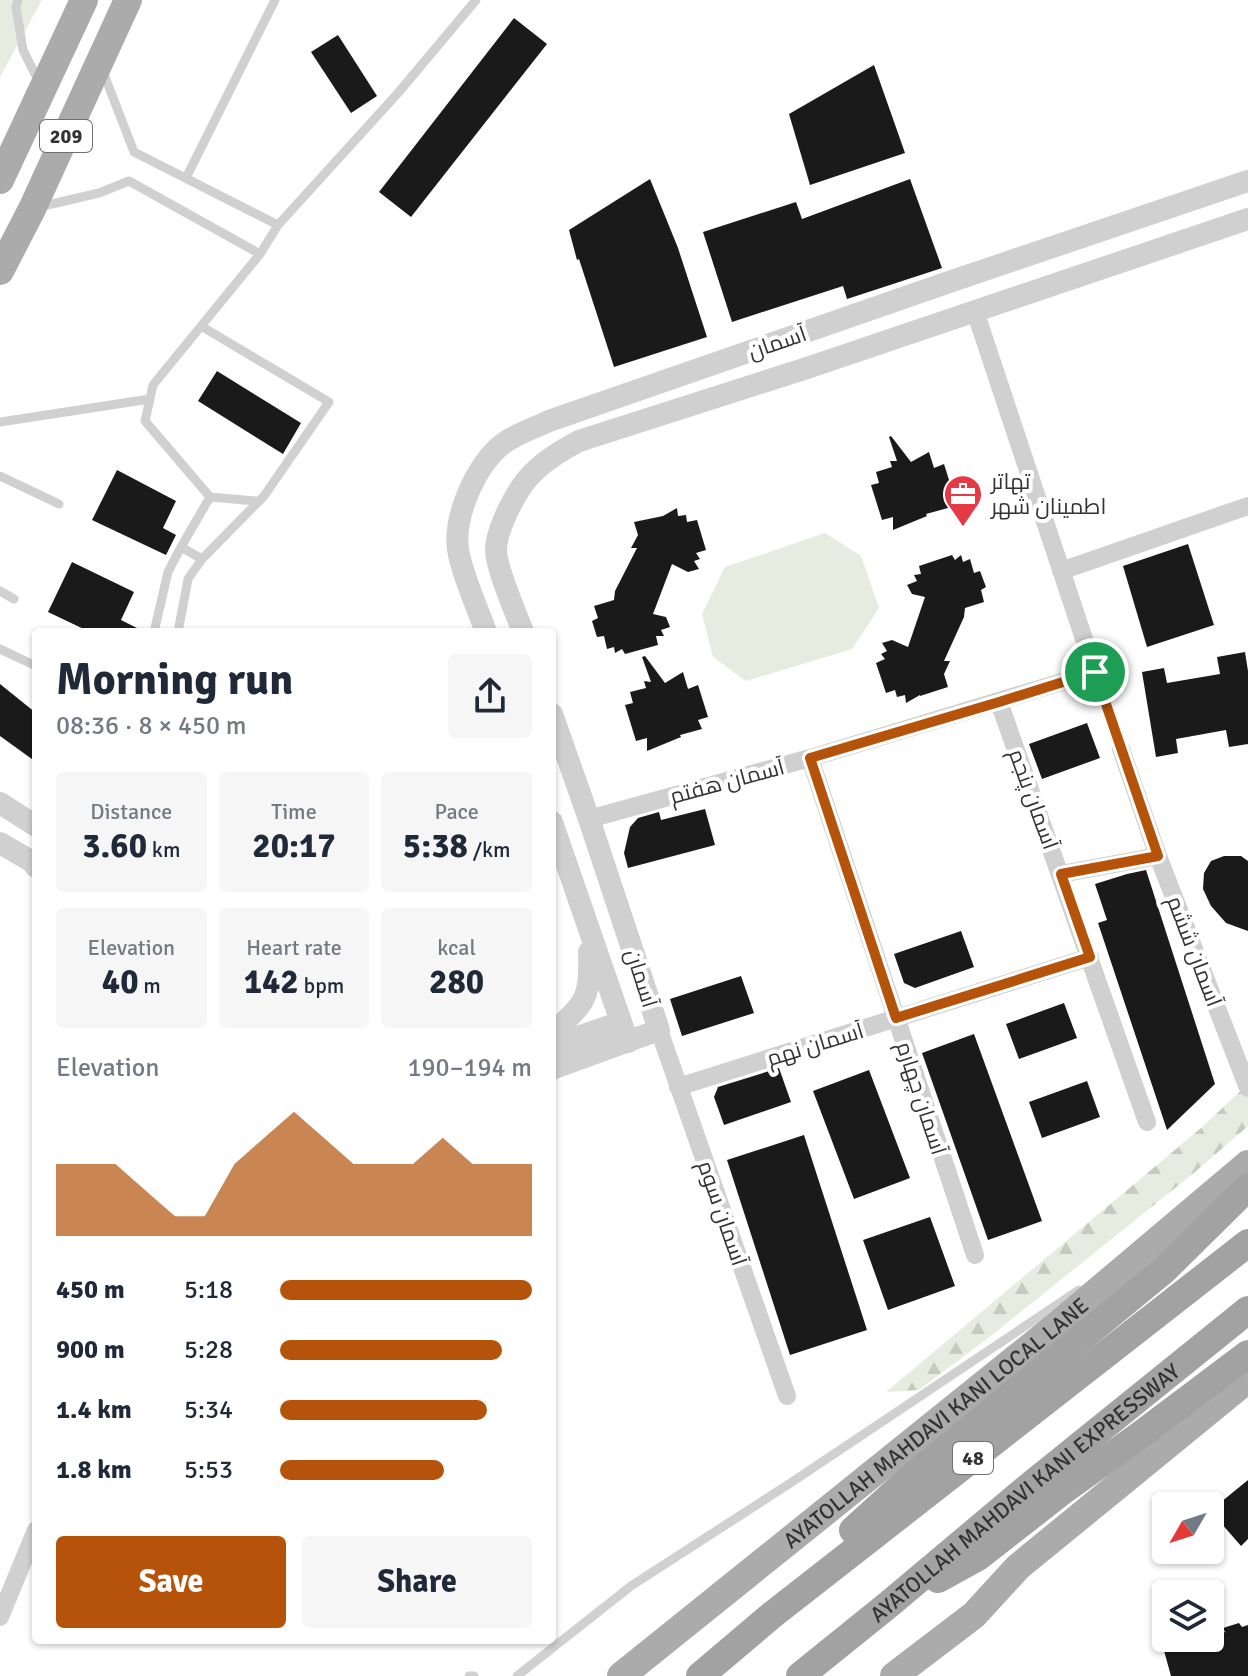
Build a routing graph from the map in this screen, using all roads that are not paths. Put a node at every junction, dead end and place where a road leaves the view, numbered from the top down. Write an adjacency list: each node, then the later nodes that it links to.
1 (18, 0): 7 (lane)
2 (84, 0): 7 (main road, 209)
3 (128, 0): 6 (main road, 209)
4 (275, 0): 8 (lane)
5 (476, 0): 13 (lane)
6 (100, 63): 8 (lane); 11 (main road, 209)
7 (42, 90): 9 (main road, 209)
8 (186, 178): 13 (lane)
9 (0, 180)
10 (1248, 181): 32 (street, آسمان)
11 (32, 209): 14 (lane); 15 (main road, 209)
12 (1248, 219): 16 (street, آسمان)
13 (278, 225): 14 (lane)
14 (260, 254): 17 (lane)
15 (0, 271)
16 (975, 311): 27 (street); 33 (street, آسمان)
17 (201, 326): 18 (lane); 22 (lane)
18 (150, 399): 19 (lane); 21 (lane)
19 (0, 422)
20 (0, 476): 23 (lane)
21 (210, 497): 22 (lane); 25 (lane)
22 (257, 501): 26 (lane)
23 (59, 504)
24 (1248, 506): 27 (street)
25 (181, 547): 26 (lane); 30 (lane)
26 (202, 559): 31 (lane)
27 (1061, 571): 36 (street, آسمان هفتم)
28 (0, 591): 29 (lane)
29 (14, 599)
30 (155, 628)
31 (179, 628)
32 (485, 628)
33 (522, 628)
34 (0, 649): 35 (lane)
35 (32, 664)
36 (999, 702): 39 (street, آسمان هفتم); 47 (street, آسمان پنجم)
37 (556, 725): 41 (street, آسمان)
38 (1121, 749): 45 (street, آسمان ششم)
39 (810, 758): 41 (street, آسمان هفتم); 50 (street, آسمان چهارم)
40 (0, 803): 42 (street)
41 (589, 819): 52 (street, آسمان)
42 (32, 823)
43 (556, 834): 48 (street, آسمان)
44 (0, 843): 46 (street)
45 (1158, 856): 47 (street); 57 (street, آسمان ششم)
46 (32, 862)
47 (1061, 874): 49 (street, آسمان پنجم)
48 (588, 927): 51 (street); 53 (street, آسمان)
49 (1090, 957): 50 (street, آسمان نهم); 58 (street, آسمان پنجم)
50 (896, 1018): 56 (street, آسمان نهم); 62 (street, آسمان چهارم)
51 (556, 1030)
52 (659, 1030): 53 (street, آسمان); 56 (street, آسمان سوم)
53 (625, 1032): 54 (street, آسمان); 55 (street, آسمان)
54 (556, 1045)
55 (556, 1067)
56 (678, 1087): 67 (street, آسمان سوم)
57 (1248, 1088)
58 (1147, 1122)
59 (1248, 1164): 63 (main road, AYATOLLAH MAHDAVI KANI LOCAL LANE)
60 (1248, 1187): 70 (highway)
61 (1248, 1243): 70 (highway, 48)
62 (975, 1255)
63 (1116, 1275): 72 (lane); 73 (main road, AYATOLLAH MAHDAVI KANI LOCAL LANE)
64 (1248, 1310): 69 (highway, AYATOLLAH MAHDAVI KANI EXPRESSWAY)
65 (1248, 1354): 69 (highway)
66 (1248, 1379): 76 (main road)
67 (787, 1396)
68 (32, 1540): 71 (street)
69 (888, 1605): 75 (highway, AYATOLLAH MAHDAVI KANI EXPRESSWAY)
70 (772, 1615): 74 (highway, 48)
71 (0, 1617)
72 (517, 1676)
73 (621, 1676)
74 (700, 1676)
75 (800, 1676)
76 (894, 1676)

